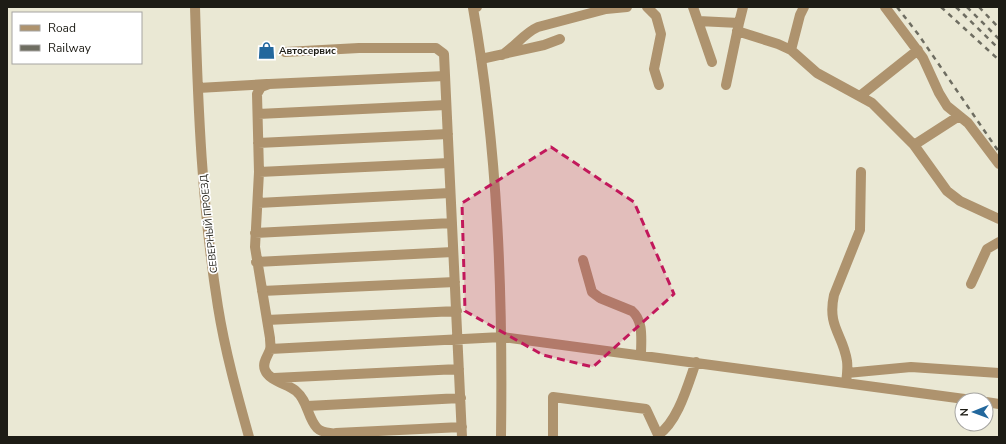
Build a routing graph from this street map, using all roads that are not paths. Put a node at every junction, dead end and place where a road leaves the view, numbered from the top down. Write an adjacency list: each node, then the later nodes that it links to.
1 (195, 7): 22 (street, СЕВЕРНЫЙ ПРОЕЗД)
2 (474, 7): 16 (street)
3 (627, 7): 15 (street)
4 (647, 7): 20 (street)
5 (693, 7): 9 (street)
6 (743, 7): 10 (street)
7 (804, 7): 12 (street)
8 (886, 7): 13 (street)
9 (698, 21): 10 (street); 17 (street)
10 (738, 27): 12 (street); 21 (street)
11 (560, 39): 15 (street)
12 (791, 50): 23 (street)
13 (918, 50): 23 (street); 26 (street)
14 (285, 52): 18 (street)
15 (502, 55): 16 (street)
16 (481, 59): 48 (street)
17 (712, 62)
18 (445, 76): 19 (street); 24 (street)
19 (269, 84): 22 (street); 25 (street)
20 (659, 84)
21 (726, 84)
22 (198, 88): 63 (street, СЕВЕРНЫЙ ПРОЕЗД)
23 (860, 96): 29 (street)
24 (446, 105): 25 (street); 27 (street)
25 (258, 114): 28 (street)
26 (959, 116): 29 (street); 31 (street)
27 (448, 134): 28 (street); 30 (street)
28 (258, 143): 32 (street)
29 (914, 145): 36 (street)
30 (449, 163): 32 (street); 34 (street)
31 (999, 164)
32 (259, 172): 35 (street)
33 (860, 172): 56 (street)
34 (450, 193): 35 (street); 37 (street)
35 (258, 203): 38 (street)
36 (999, 220)
37 (452, 223): 38 (street); 40 (street)
38 (255, 233): 42 (street)
39 (999, 242): 44 (street)
40 (454, 252): 42 (street); 43 (street)
41 (583, 260): 51 (street)
42 (256, 262): 45 (street)
43 (455, 282): 45 (street); 46 (street)
44 (971, 284)
45 (262, 291): 47 (street)
46 (456, 311): 47 (street); 49 (street)
47 (267, 320): 50 (street)
48 (502, 337): 49 (street); 51 (street); 64 (street)
49 (458, 339): 50 (street); 53 (street)
50 (270, 349): 55 (street)
51 (641, 355): 52 (street)
52 (696, 362): 56 (street); 62 (street)
53 (459, 369): 55 (street); 58 (street)
54 (999, 373): 56 (street)
55 (274, 378): 59 (street)
56 (846, 378): 57 (street)
57 (954, 397)
58 (461, 398): 59 (street); 60 (street)
59 (307, 406): 61 (street)
60 (462, 432): 61 (street)
61 (339, 435)
62 (658, 436): 65 (street)
63 (249, 437)
64 (501, 437)
65 (553, 437)

